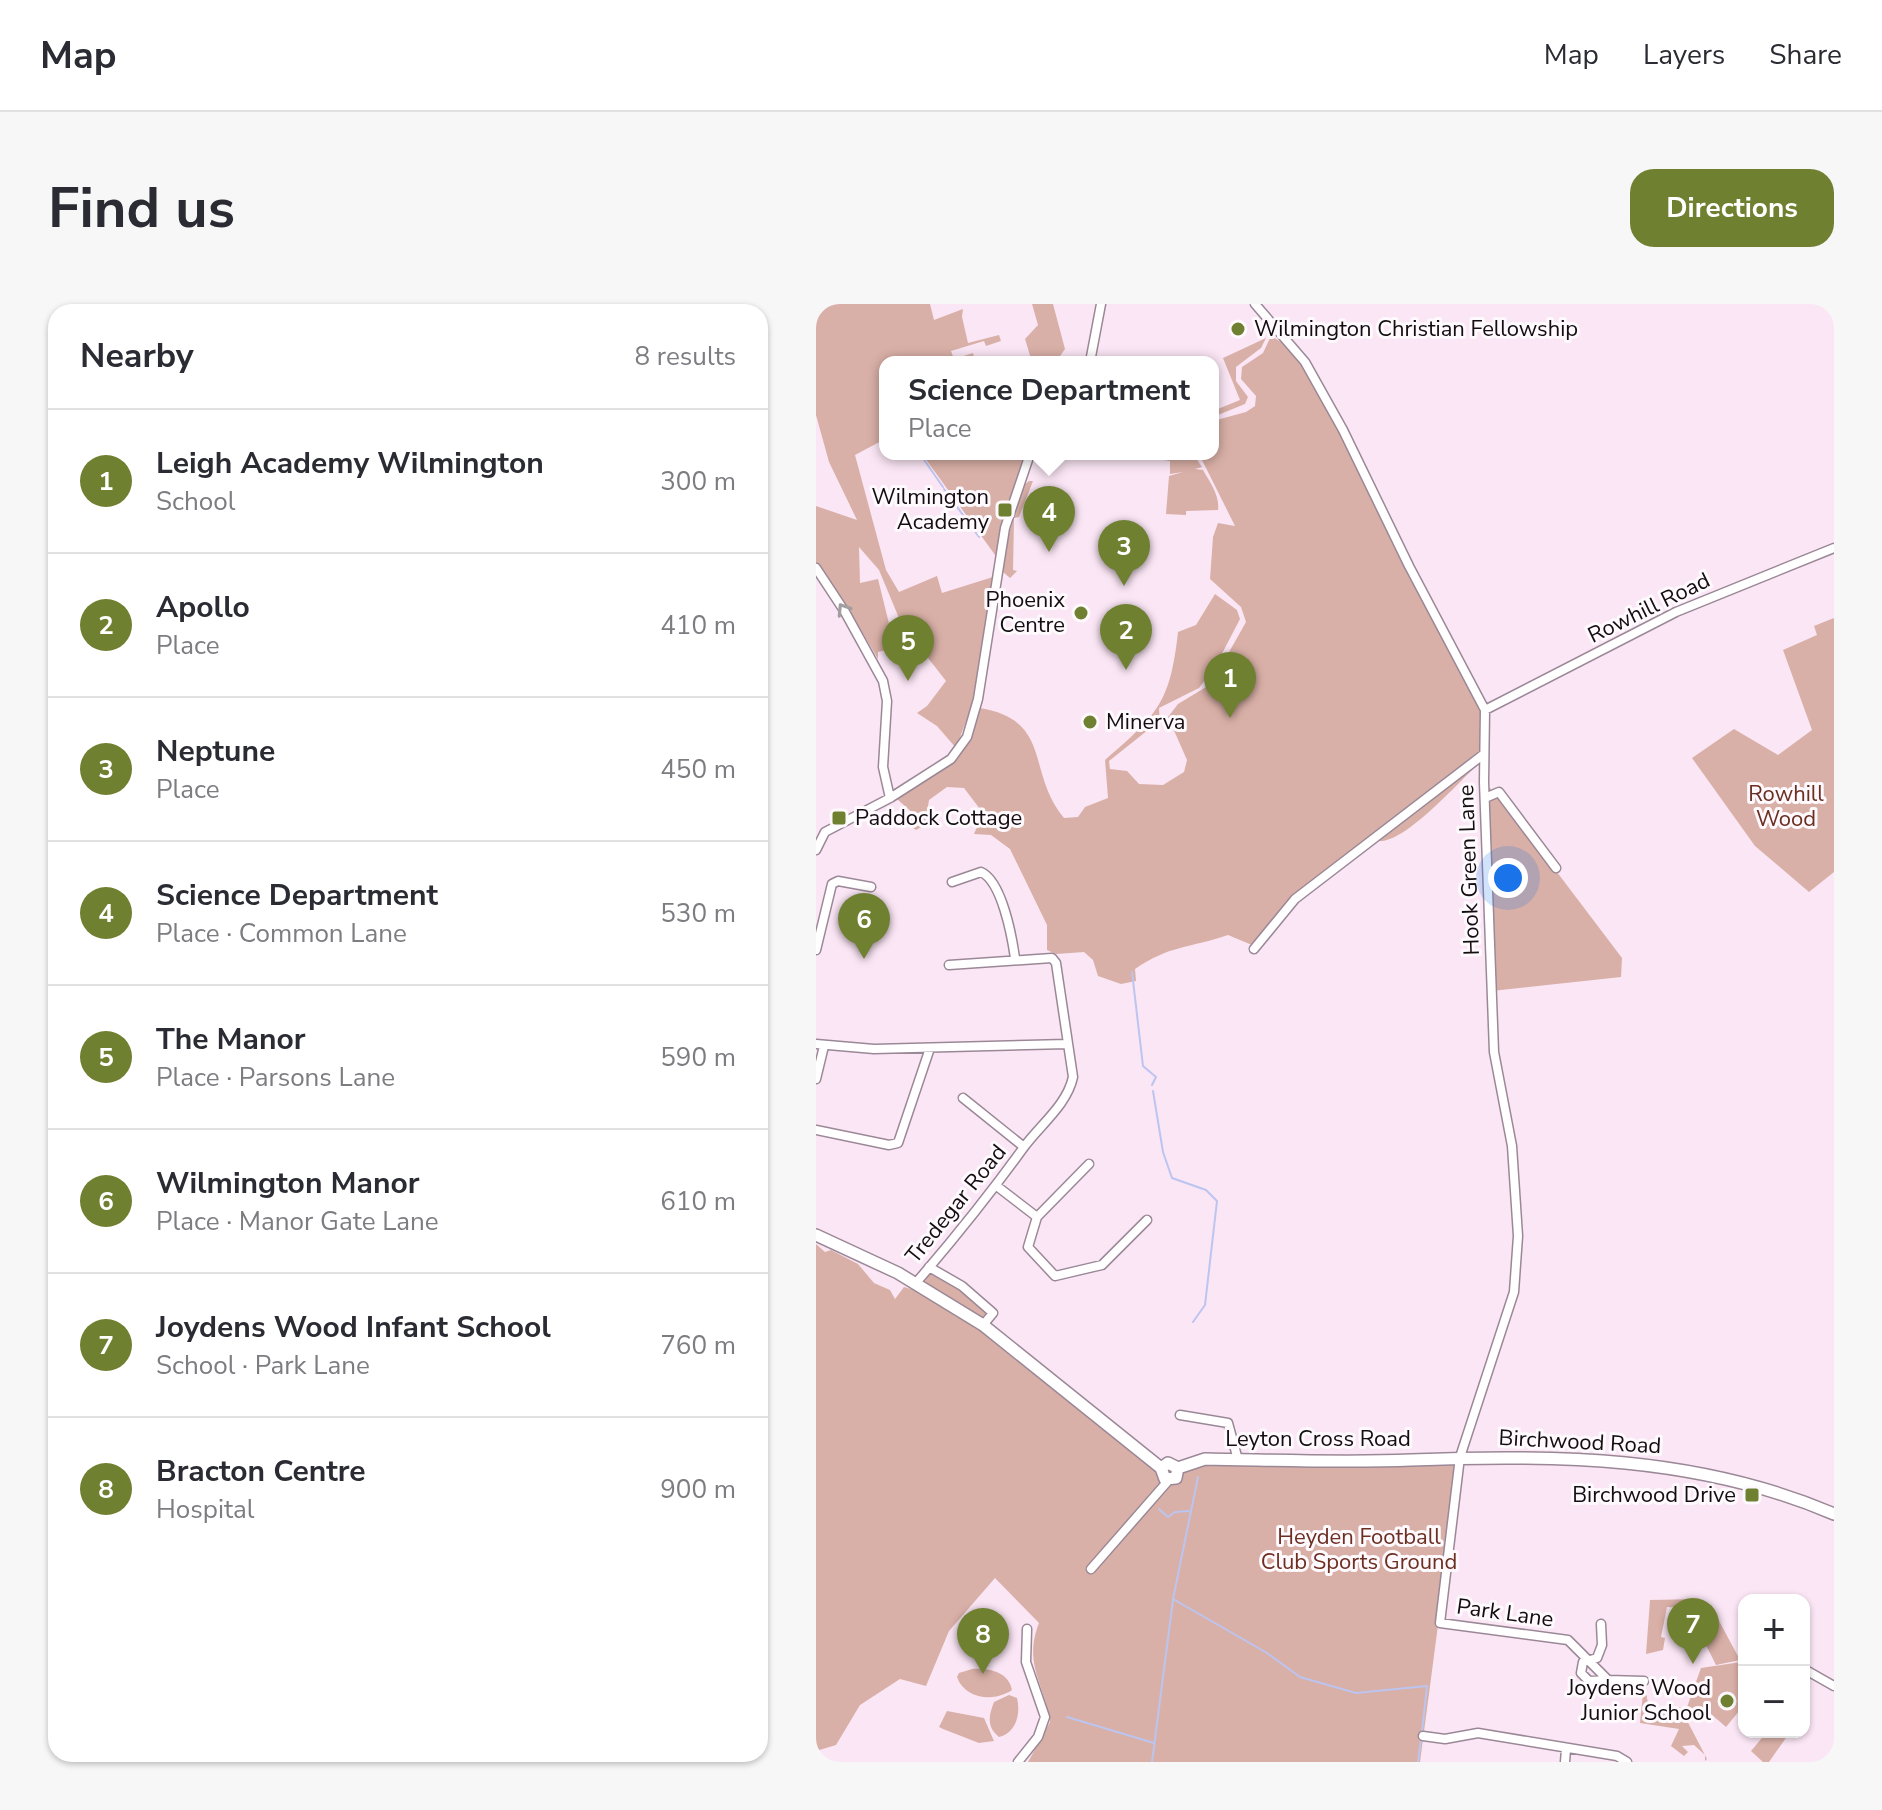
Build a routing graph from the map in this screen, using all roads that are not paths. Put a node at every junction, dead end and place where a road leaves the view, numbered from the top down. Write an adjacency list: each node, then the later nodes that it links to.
1 (1101, 304): 3 (street)
2 (1255, 304): 7 (street, Hook Green Lane)
3 (1091, 356)
4 (1028, 460): 11 (street)
5 (1834, 548): 7 (street, Rowhill Road)
6 (816, 568): 11 (street, one-way to 6)
7 (1485, 710): 8 (street, Hook Green Lane)
8 (1484, 754): 9 (street, Hook Green Lane); 17 (street)
9 (1484, 773): 10 (street); 12 (street, Hook Green Lane)
10 (1499, 792): 12 (street); 14 (street)
11 (890, 798): 13 (street)
12 (1485, 798): 37 (street, Hook Green Lane)
13 (816, 850)
14 (1556, 868)
15 (952, 882): 19 (street)
16 (871, 887): 18 (street)
17 (1254, 949)
18 (816, 950)
19 (1015, 958): 20 (street, Tredegar Road); 21 (street, Tredegar Road)
20 (949, 965)
21 (1067, 1044): 23 (street); 27 (street, Tredegar Road)
22 (820, 1045): 23 (street); 24 (street)
23 (930, 1048): 26 (street)
24 (816, 1079)
25 (963, 1098): 27 (street, Tredegar Road)
26 (816, 1130)
27 (1024, 1147): 29 (street, Tredegar Road)
28 (1089, 1164): 30 (street)
29 (998, 1187): 30 (street); 33 (street, Tredegar Road)
30 (1037, 1217): 31 (street)
31 (1147, 1220)
32 (816, 1235): 34 (street)
33 (929, 1267): 34 (street, Tredegar Road); 35 (street)
34 (915, 1284): 35 (street)
35 (983, 1325): 39 (street)
36 (1180, 1415): 38 (street)
37 (1460, 1457): 38 (street, Leyton Cross Road); 42 (street, Birchwood Road); 44 (street, Hook Green Lane)
38 (1238, 1460): 40 (street, Leyton Cross Road)
39 (1161, 1468): 40 (street, Leyton Cross Road); 41 (street)
40 (1178, 1468): 41 (street)
41 (1168, 1481): 43 (street)
42 (1834, 1514)
43 (1091, 1569)
44 (1440, 1623): 47 (street, Park Lane)
45 (1601, 1624): 47 (street)
46 (1027, 1629): 54 (street)
47 (1589, 1659): 49 (street, Park Lane); 49 (street)
48 (1810, 1672): 51 (street)
49 (1608, 1680): 50 (street)
50 (1644, 1681)
51 (1834, 1686)
52 (1423, 1736): 53 (street)
53 (1566, 1749): 55 (street); 56 (street)
54 (1018, 1762)
55 (1565, 1762)
56 (1627, 1762)

